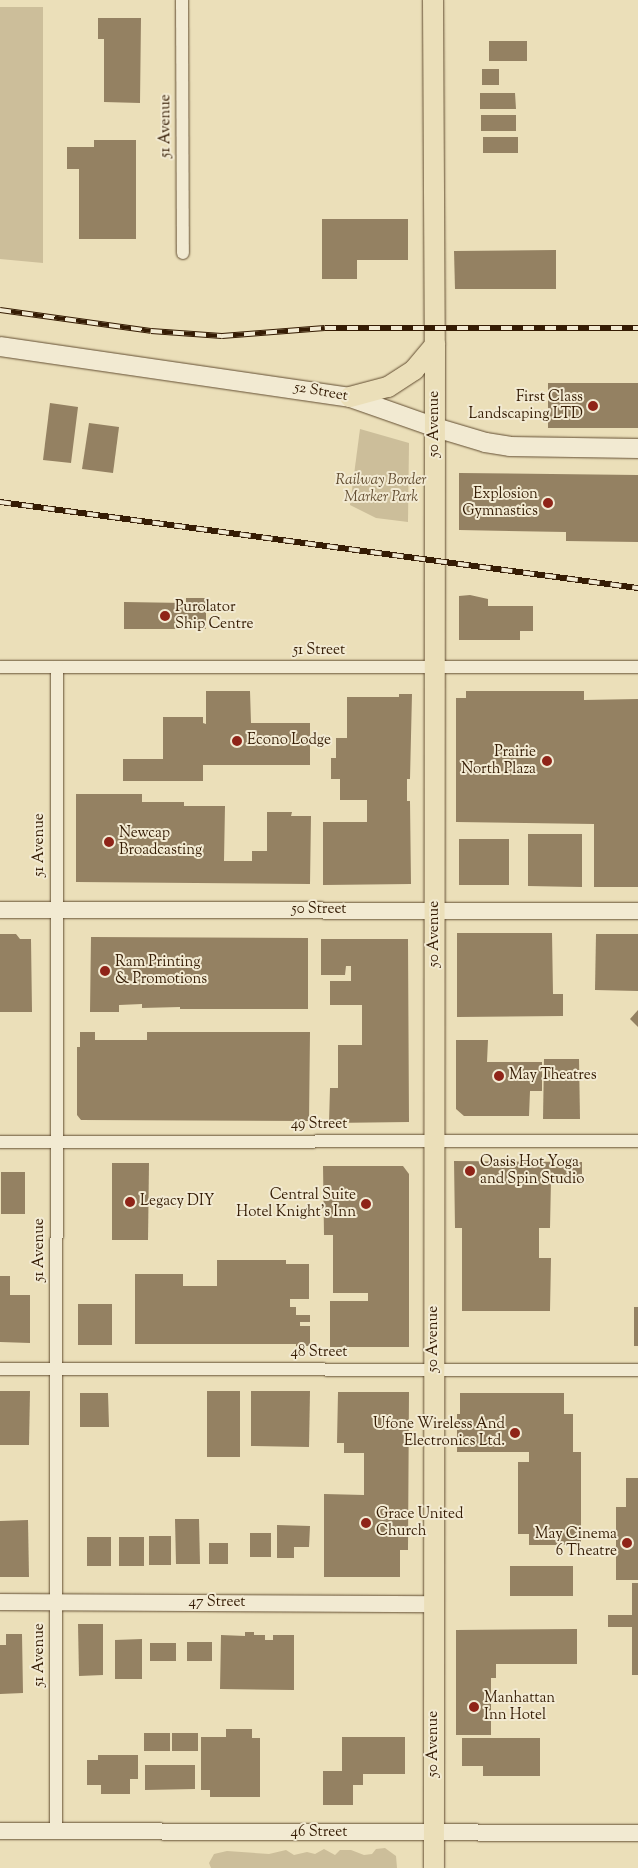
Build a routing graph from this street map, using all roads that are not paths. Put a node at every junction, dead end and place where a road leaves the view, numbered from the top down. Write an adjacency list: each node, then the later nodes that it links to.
1 (182, 0): 3 (street, 51 Avenue)
2 (433, 0): 4 (main road, 50 Avenue)
3 (183, 253)
4 (435, 345): 6 (main road); 7 (main road, 50 Avenue)
5 (0, 346): 6 (main road, 52 Street)
6 (350, 397): 7 (main road, 52 Street)
7 (435, 427): 8 (main road, 52 Street); 9 (main road, 50 Avenue)
8 (638, 448)
9 (435, 667): 10 (street, 51 Street); 12 (street, 51 Street); 15 (main road, 50 Avenue)
10 (638, 667)
11 (0, 668): 12 (street, 51 Street)
12 (57, 668): 14 (street, 51 Avenue)
13 (0, 910): 14 (street, 50 Street)
14 (56, 910): 15 (street, 50 Street); 20 (street, 51 Avenue)
15 (435, 910): 16 (street, 50 Street); 17 (main road, 50 Avenue)
16 (638, 911)
17 (434, 1141): 18 (street, 49 Street); 20 (street, 49 Street); 23 (main road, 50 Avenue)
18 (638, 1141)
19 (0, 1142): 20 (street, 49 Street)
20 (56, 1142): 22 (street, 51 Avenue)
21 (0, 1370): 22 (street, 48 Street)
22 (56, 1370): 23 (street, 48 Street); 26 (street, 51 Avenue)
23 (434, 1370): 24 (street, 48 Street); 27 (main road, 50 Avenue)
24 (638, 1370)
25 (0, 1602): 26 (street, 47 Street)
26 (56, 1602): 27 (street, 47 Street); 29 (street, 51 Avenue)
27 (434, 1604): 30 (main road, 50 Avenue)
28 (0, 1832): 29 (street, 46 Street)
29 (56, 1832): 30 (street, 46 Street)
30 (434, 1833): 31 (street, 46 Street); 32 (main road, 50 Avenue)
31 (638, 1833)
32 (434, 1868)

